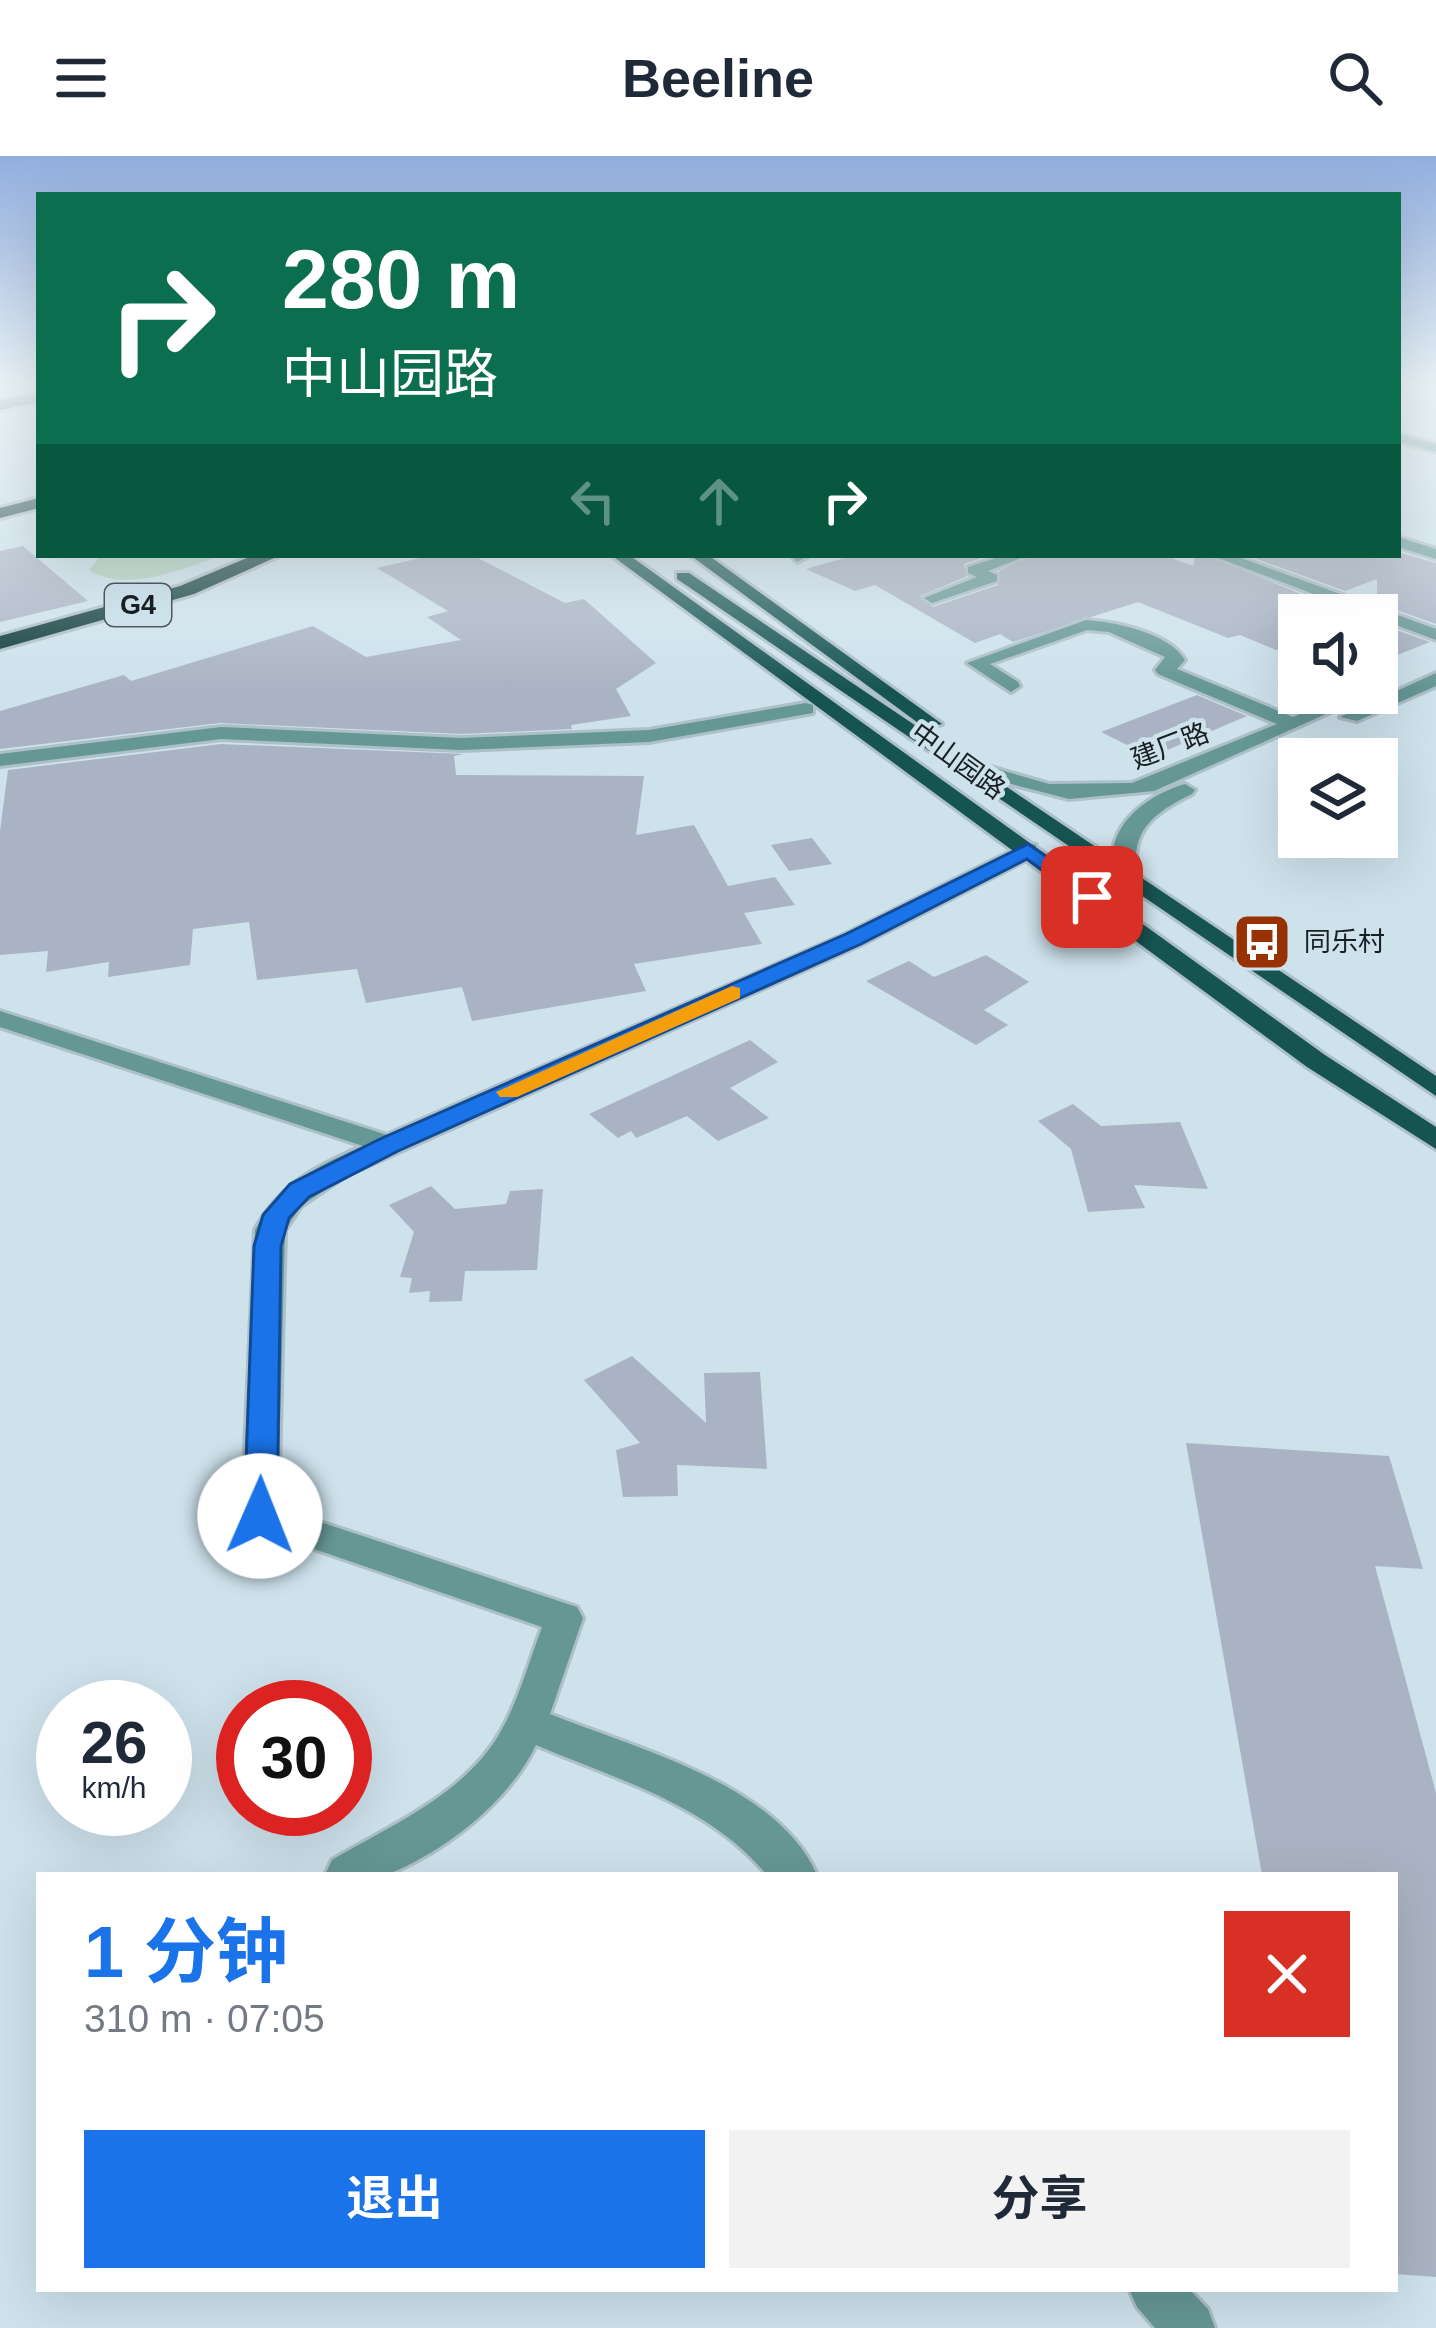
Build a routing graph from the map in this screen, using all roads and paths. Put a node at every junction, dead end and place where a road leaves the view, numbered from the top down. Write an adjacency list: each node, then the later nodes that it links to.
1 (36, 504): 3 (highway)
2 (36, 515): 3 (highway)
3 (0, 518)
4 (1401, 543): 5 (street)
5 (1436, 554)
6 (229, 558): 15 (highway)
7 (264, 558): 17 (highway, G4)
8 (599, 558): 22 (main road)
9 (623, 558): 28 (main road, 中山园路)
10 (658, 558): 27 (main road, 中山园路)
11 (702, 558): 26 (main road)
12 (1012, 558): 14 (street)
13 (1226, 558): 16 (street)
14 (932, 598)
15 (0, 633)
16 (1436, 634)
17 (0, 643)
18 (1436, 662): 19 (street)
19 (1398, 679)
20 (1436, 679): 30 (street, 建厂路)
21 (1011, 686): 24 (street)
22 (806, 709): 25 (street); 28 (main road)
23 (1317, 714): 24 (street, 建厂路)
24 (1294, 724): 26 (street, 建厂路)
25 (0, 760)
26 (988, 772): 27 (main road)
27 (1032, 813): 30 (main road, 中山园路)
28 (990, 822): 29 (main road, 中山园路)
29 (1028, 850): 33 (main road, 中山园路); 34 (street)
30 (1126, 876): 32 (main road, 中山园路)
31 (0, 1019): 34 (street)
32 (1436, 1088)
33 (1436, 1140)
34 (389, 1145): 35 (street)
35 (525, 1722): 36 (street); 37 (street)
36 (352, 1872)
37 (792, 1872)
38 (1158, 2292): 39 (street)
39 (1189, 2328)

